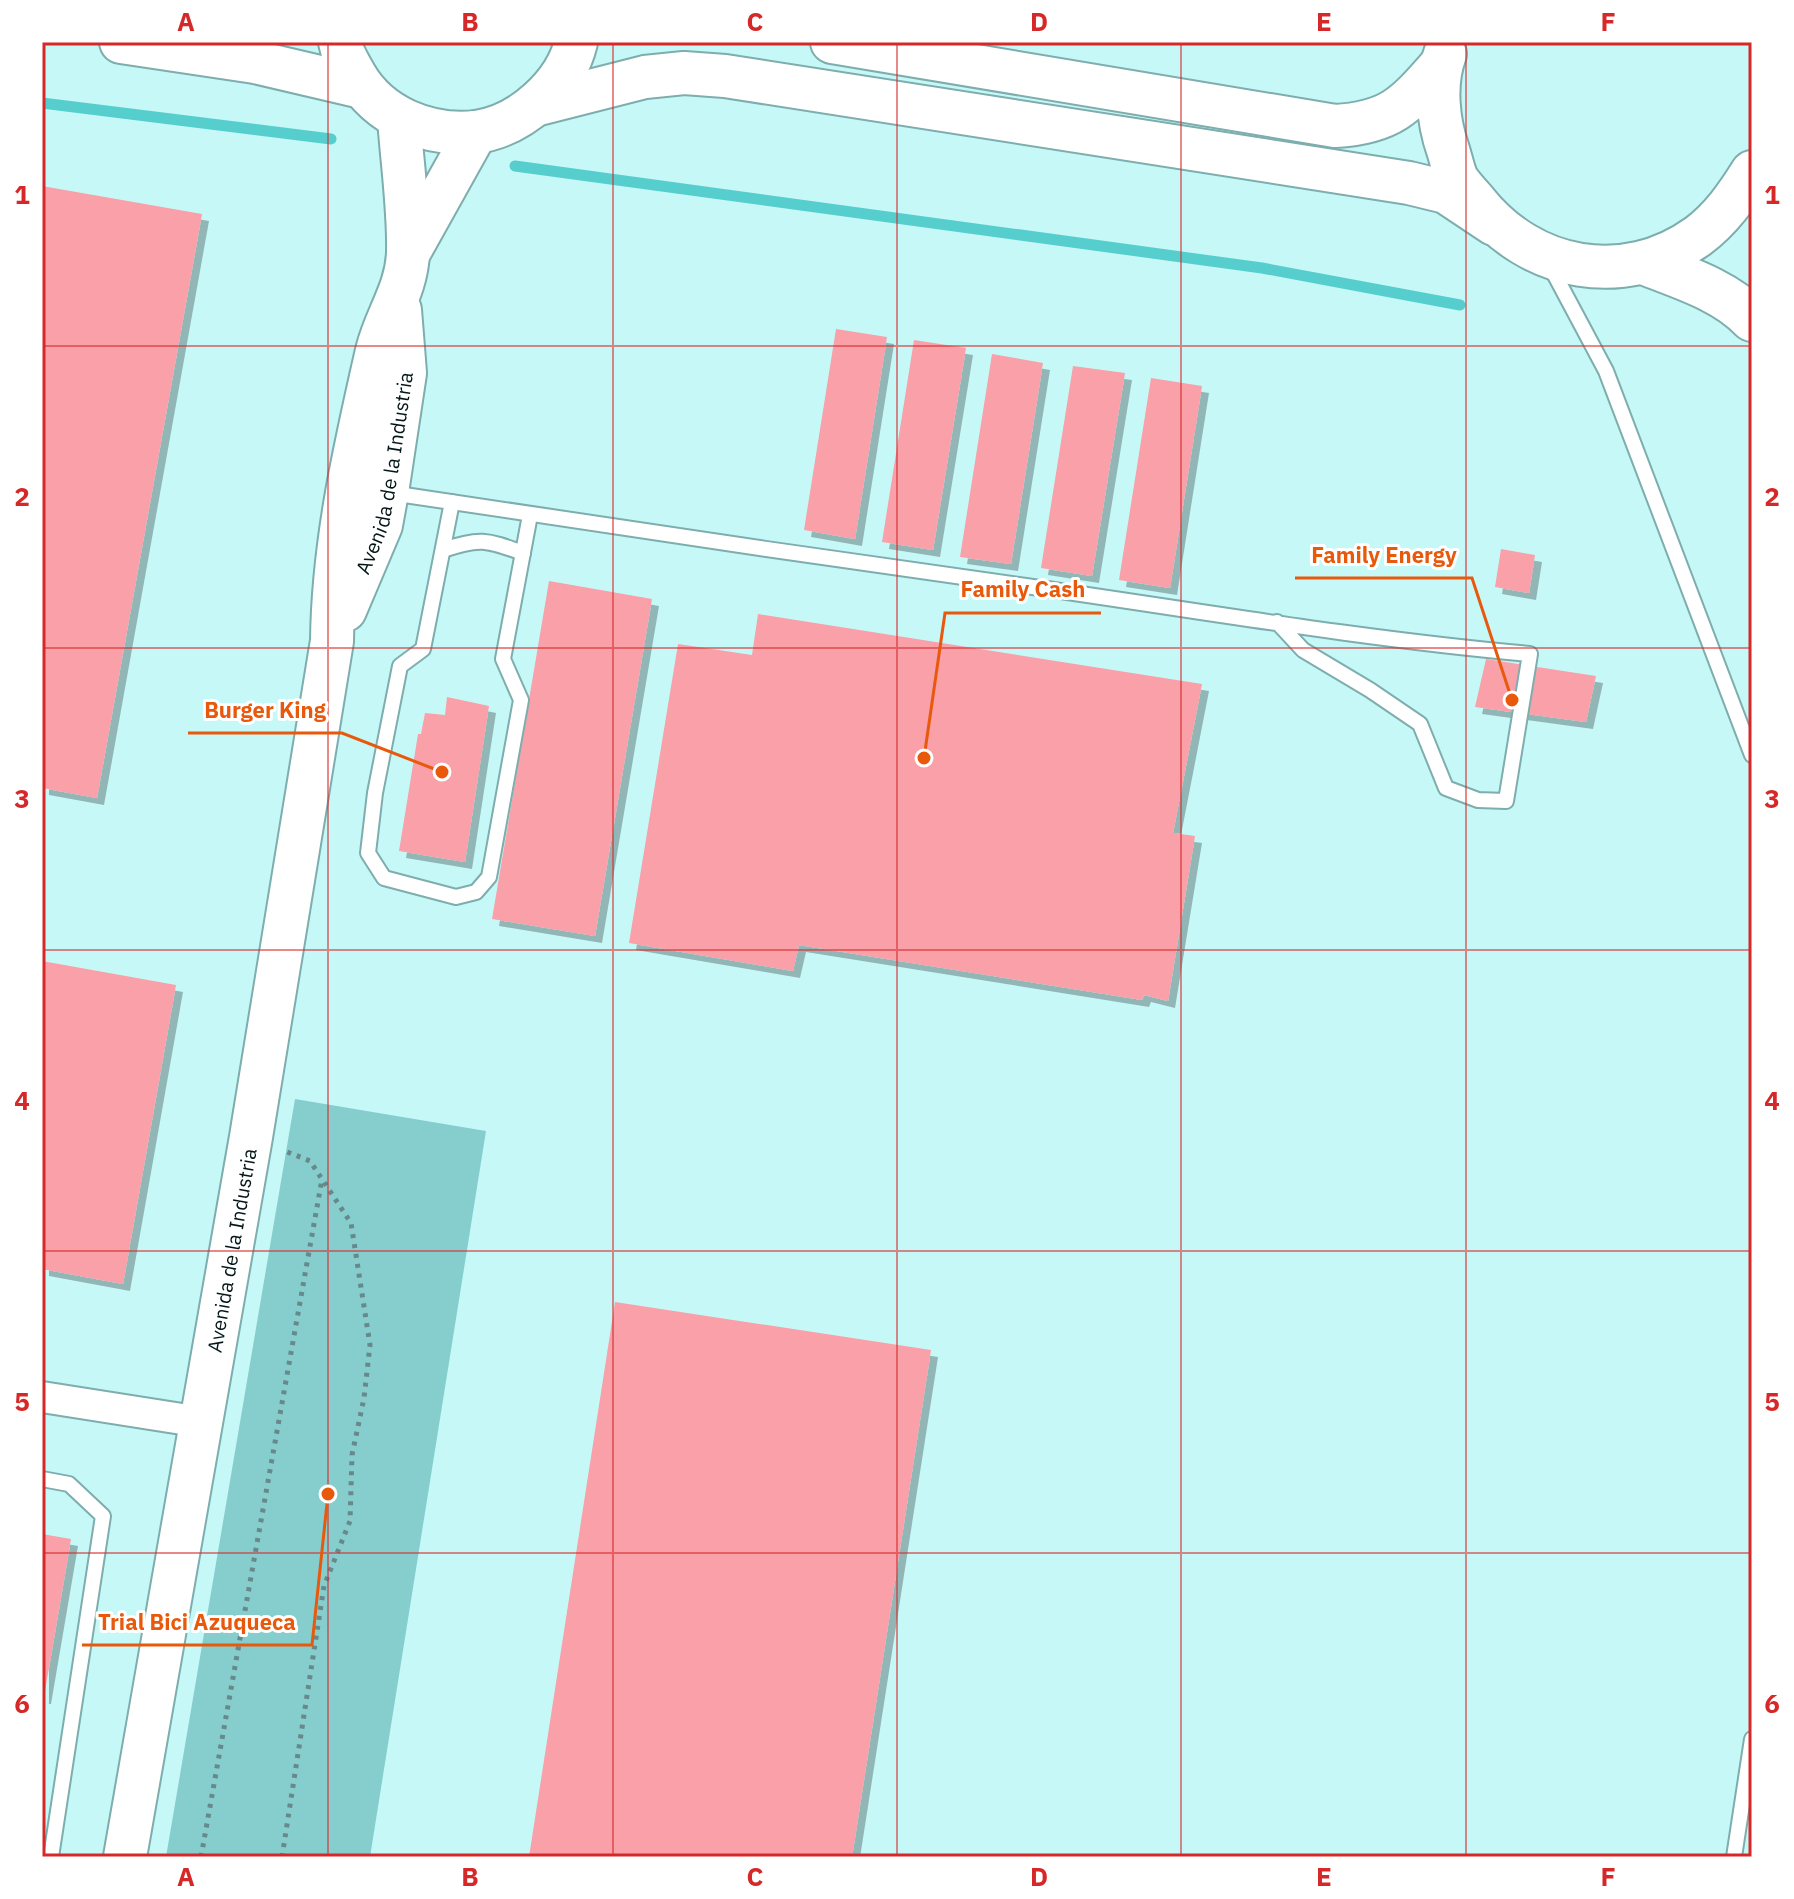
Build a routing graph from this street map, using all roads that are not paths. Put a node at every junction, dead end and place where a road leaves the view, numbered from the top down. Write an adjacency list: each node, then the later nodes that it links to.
1 (121, 42): 6 (main road)
2 (340, 42): 6 (main road)
3 (576, 42): 7 (main road)
4 (832, 42): 5 (main road)
5 (1445, 53): 11 (main road)
6 (362, 87): 8 (main road)
7 (535, 105): 9 (main road); 11 (main road)
8 (399, 118): 9 (main road); 12 (main road)
9 (476, 132): 12 (main road)
10 (1745, 190): 14 (main road)
11 (1494, 224): 13 (main road)
12 (408, 254): 15 (main road, Avenida de la Industria)
13 (1546, 256): 14 (main road); 25 (lane)
14 (1646, 263): 16 (highway)
15 (399, 297): 17 (main road, Avenida de la Industria); 18 (main road, Avenida de la Industria)
16 (1752, 319)
17 (378, 346): 18 (main road); 24 (main road, Avenida de la Industria)
18 (387, 492): 19 (lane); 24 (main road, Avenida de la Industria)
19 (452, 502): 20 (lane); 21 (lane)
20 (530, 515): 22 (lane); 23 (lane)
21 (443, 550): 22 (lane); 22 (lane)
22 (523, 553)
23 (1277, 622): 23 (lane)
24 (332, 641): 27 (main road, Avenida de la Industria)
25 (1752, 755)
26 (42, 1397): 27 (street)
27 (201, 1422): 31 (main road, Avenida de la Industria)
28 (42, 1479): 30 (lane)
29 (1752, 1739): 32 (lane)
30 (51, 1857)
31 (125, 1857)
32 (1734, 1857)

